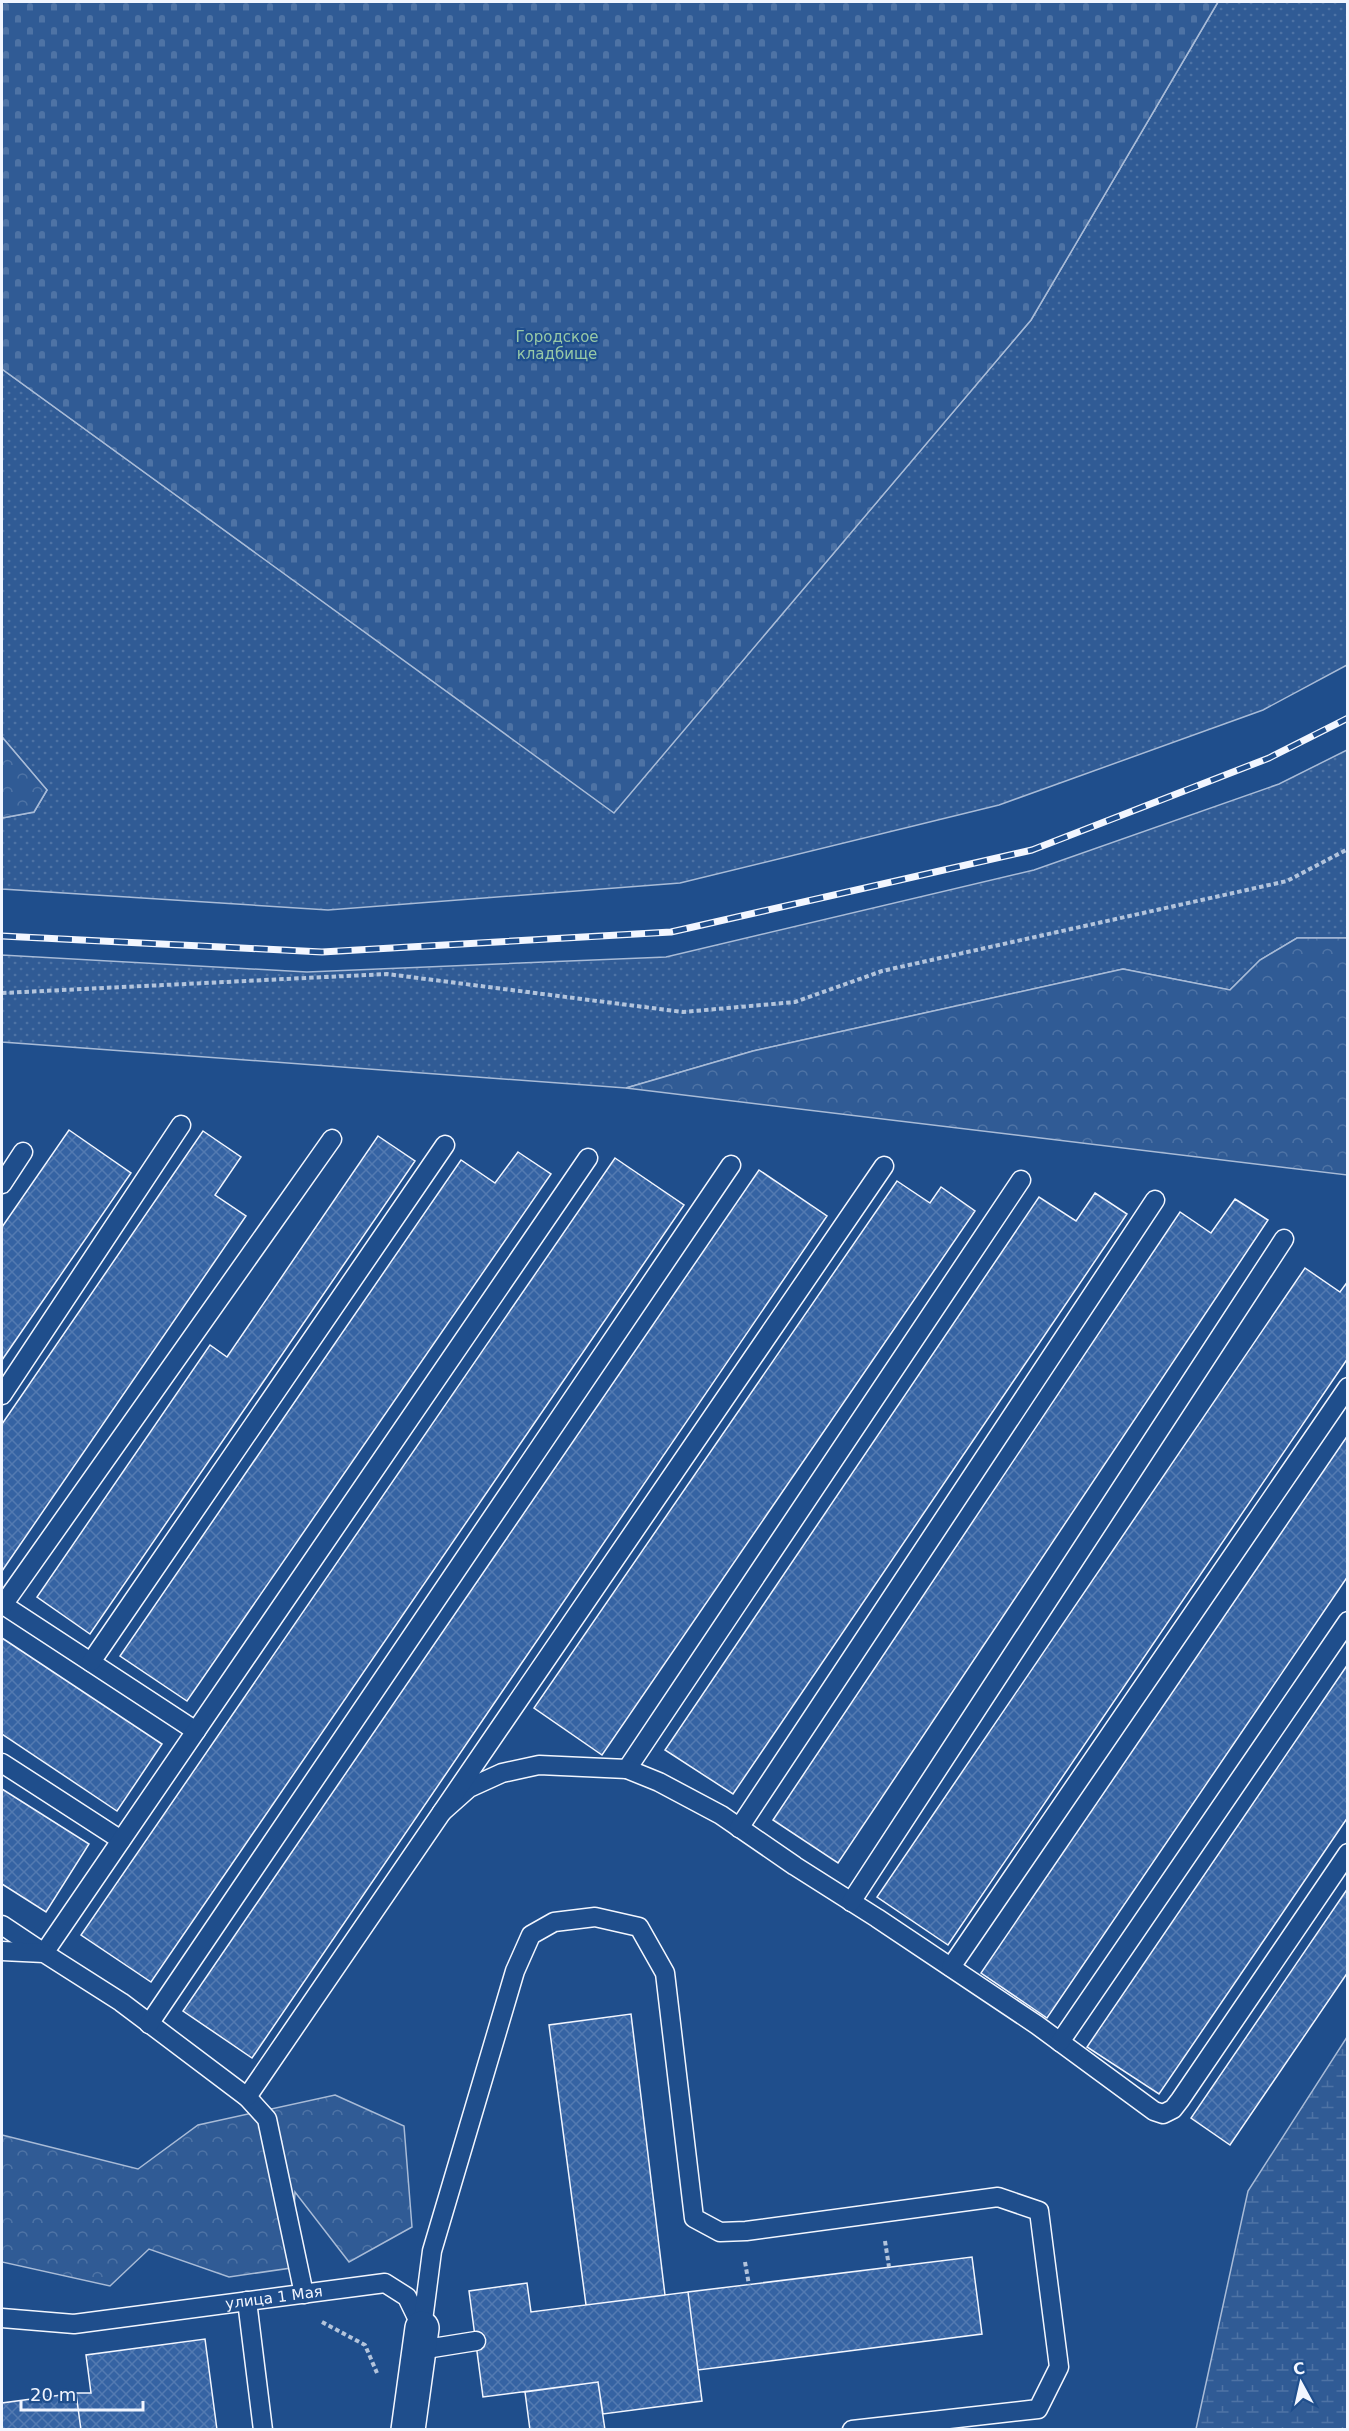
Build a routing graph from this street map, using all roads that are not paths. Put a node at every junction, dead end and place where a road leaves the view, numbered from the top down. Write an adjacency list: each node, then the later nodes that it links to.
1 (180, 1125): 13 (lane)
2 (332, 1139): 14 (lane)
3 (445, 1145): 16 (lane)
4 (23, 1152): 9 (lane)
5 (588, 1158): 17 (lane)
6 (731, 1165): 29 (lane)
7 (884, 1166): 20 (lane)
8 (1021, 1180): 19 (lane)
9 (2, 1184)
10 (1155, 1200): 21 (lane)
11 (1284, 1239): 24 (lane)
12 (1347, 1387): 28 (lane)
13 (2, 1395)
14 (2, 1604): 16 (lane)
15 (1347, 1621): 30 (lane)
16 (91, 1662): 17 (lane)
17 (196, 1731): 22 (lane)
18 (2, 1763): 22 (lane)
19 (627, 1769): 20 (lane); 21 (lane)
20 (442, 1812): 31 (lane)
21 (739, 1828): 24 (lane)
22 (122, 1840): 27 (lane)
23 (1347, 1853): 30 (lane)
24 (851, 1902): 28 (lane)
25 (2, 1925): 27 (lane)
26 (2, 1951): 27 (lane)
27 (44, 1953): 29 (lane)
28 (951, 1967): 30 (lane)
29 (149, 2024): 31 (lane)
30 (1060, 2042)
31 (247, 2097): 32 (lane)
32 (304, 2294): 33 (lane, улица 1 Мая); 35 (lane, улица 1 Мая)
33 (247, 2301): 34 (lane, улица 1 Мая); 37 (lane)
34 (2, 2318)
35 (421, 2339): 36 (lane); 38 (street); 39 (lane)
36 (476, 2341)
37 (263, 2430)
38 (408, 2430)
39 (852, 2430)

